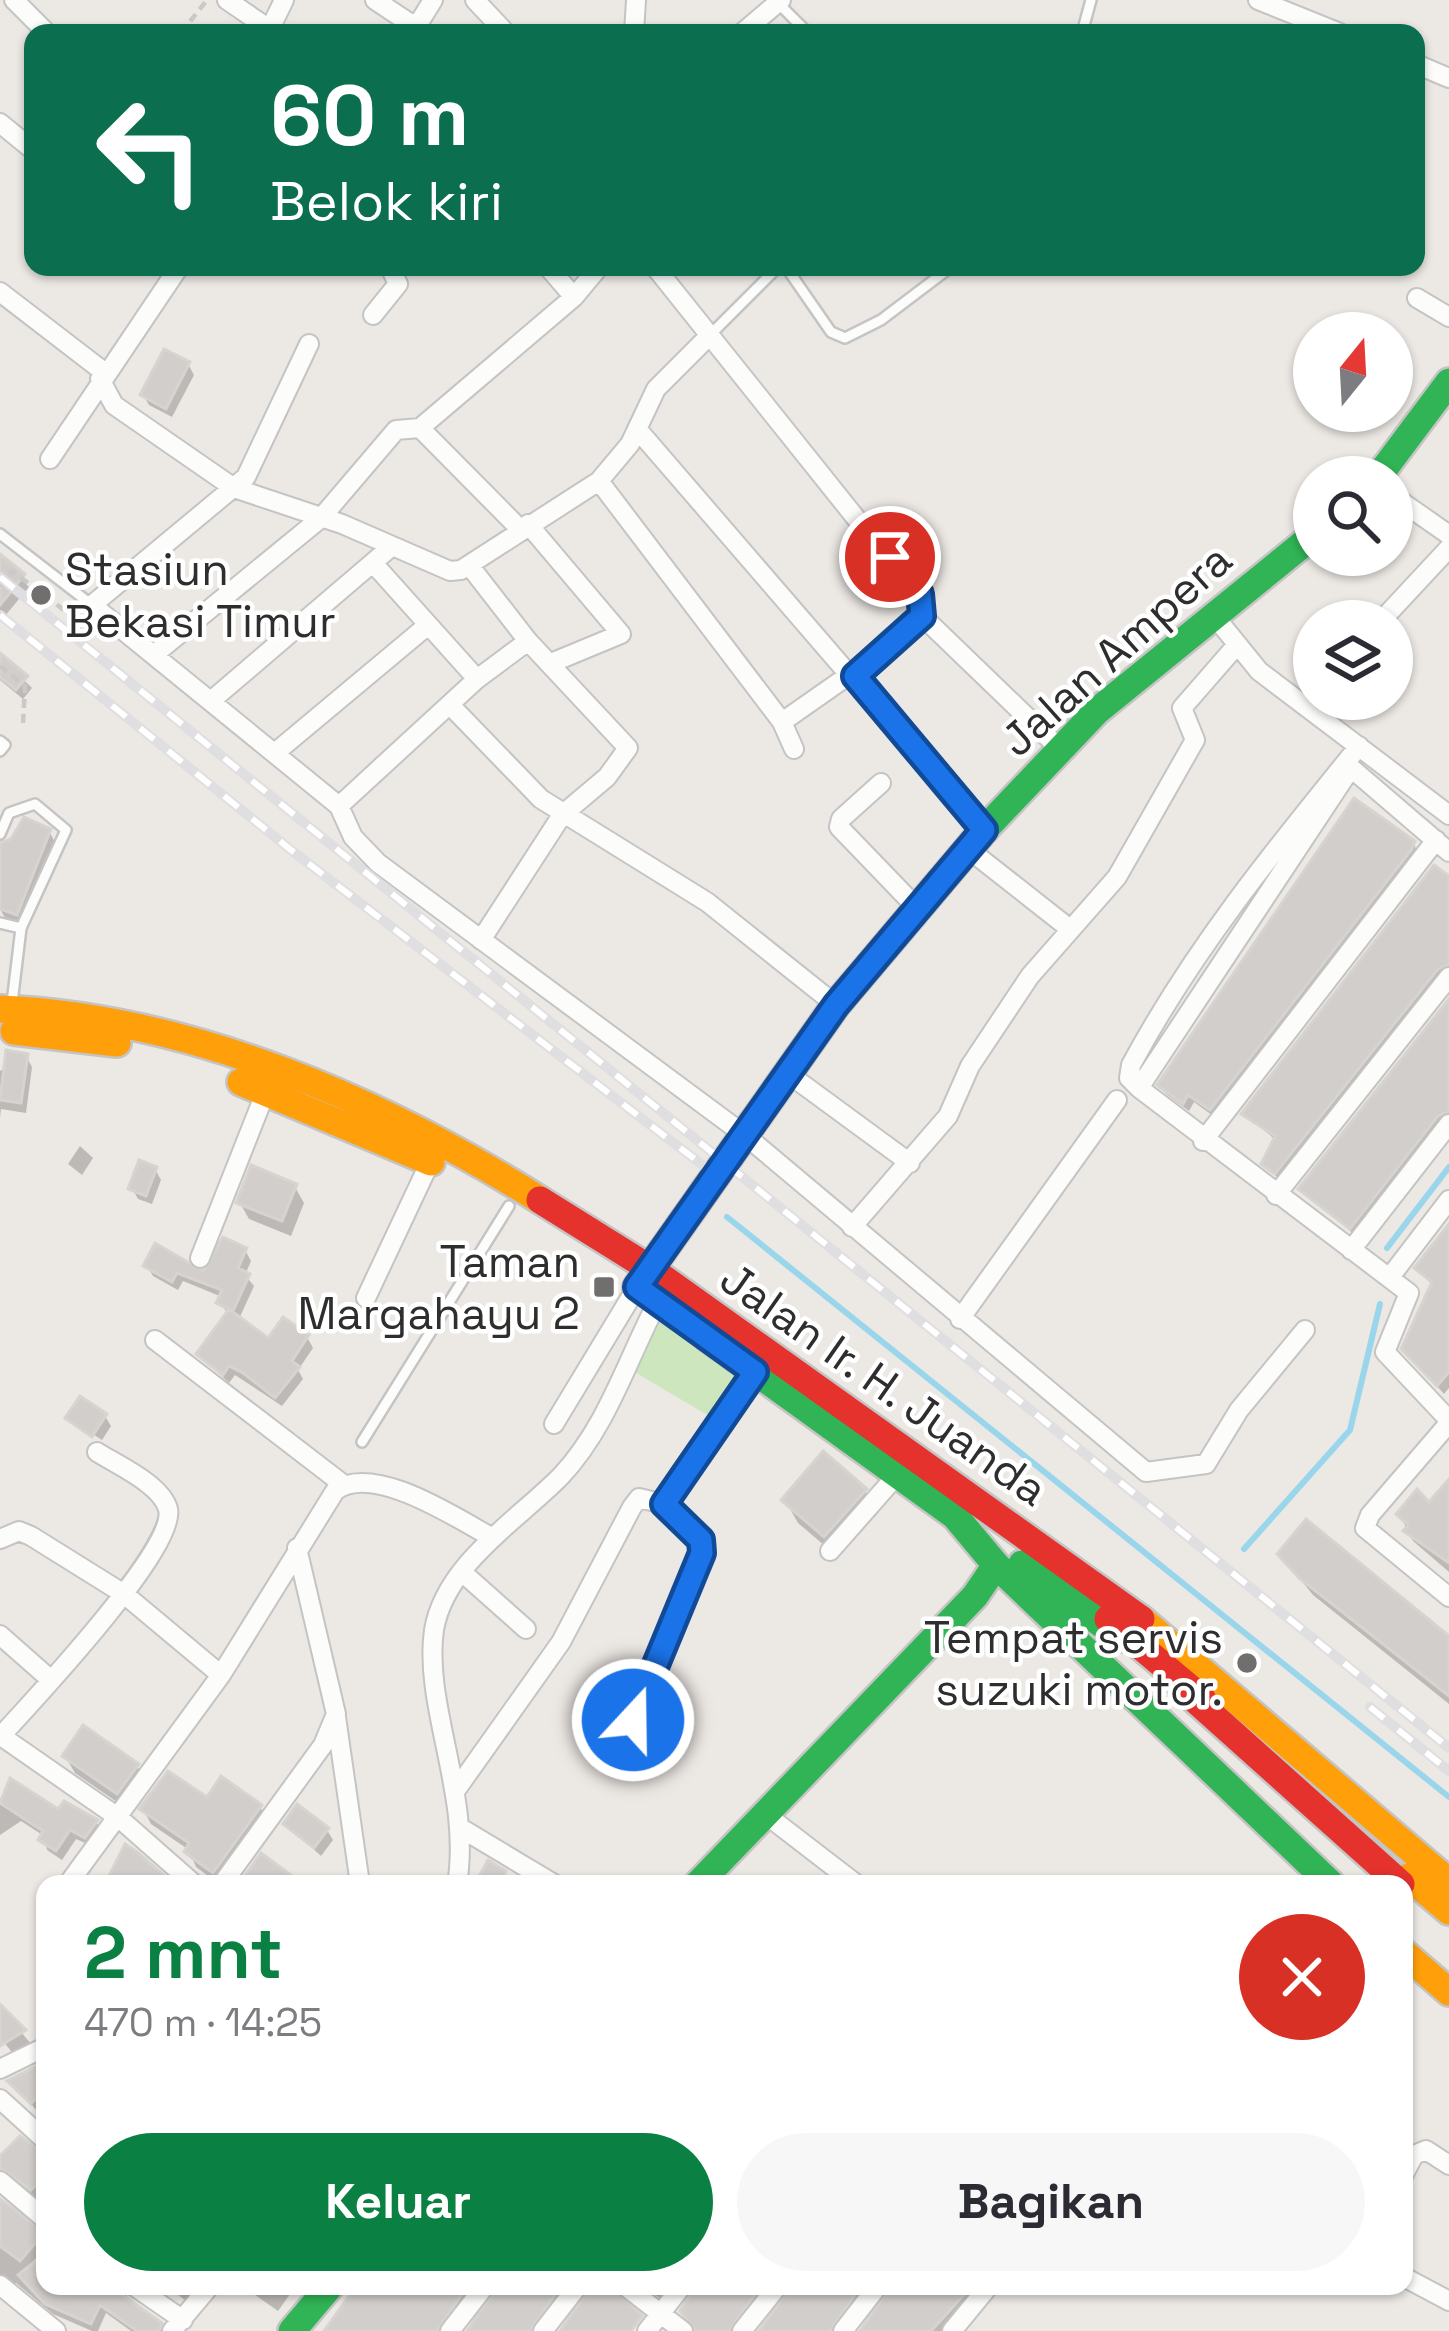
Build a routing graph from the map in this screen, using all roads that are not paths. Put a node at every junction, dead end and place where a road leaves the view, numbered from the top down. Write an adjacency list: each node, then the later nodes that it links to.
1 (14, 0): 8 (street)
2 (227, 0): 9 (street)
3 (375, 0): 4 (street)
4 (433, 0)
5 (476, 0): 10 (street)
6 (779, 2): 11 (street); 12 (lane)
7 (1270, 2): 13 (street)
8 (38, 24)
9 (260, 24)
10 (498, 24)
11 (753, 24)
12 (800, 24)
13 (1320, 24)
14 (6, 128): 15 (street)
15 (0, 149)
16 (172, 276): 31 (street)
17 (394, 276): 27 (street)
18 (556, 276): 25 (street)
19 (592, 276): 25 (street)
20 (662, 276): 29 (street)
21 (772, 276): 29 (lane)
22 (789, 276): 23 (lane)
23 (939, 276)
24 (0, 292): 31 (street)
25 (574, 297): 33 (street)
26 (1417, 298): 28 (street)
27 (373, 315)
28 (1449, 317)
29 (708, 337): 34 (street); 51 (street)
30 (309, 344): 38 (street)
31 (102, 375): 36 (street); 38 (street)
32 (1449, 382): 35 (main road)
33 (420, 428): 40 (street); 41 (street)
34 (638, 430): 37 (street); 58 (street)
35 (1394, 456)
36 (50, 460)
37 (599, 481): 41 (street); 64 (street)
38 (234, 488): 40 (street); 50 (street)
39 (1413, 510): 43 (street)
40 (321, 518): 44 (street); 56 (street)
41 (524, 526): 48 (street); 57 (street)
42 (0, 534): 50 (lane)
43 (1449, 535)
44 (391, 548): 47 (street); 48 (street)
45 (1449, 548): 49 (street)
46 (1293, 553): 52 (main road, Jalan Ampera)
47 (373, 563): 53 (street); 61 (street)
48 (470, 565): 54 (street)
49 (1401, 600)
50 (92, 605): 56 (street)
51 (922, 616): 58 (street); 68 (street)
52 (1216, 618): 55 (street); 68 (main road, Jalan Ampera)
53 (428, 625): 59 (street); 70 (street)
54 (528, 641): 57 (street); 59 (street)
55 (1235, 646): 60 (street); 83 (street)
56 (156, 653): 61 (street)
57 (551, 663): 75 (street)
58 (855, 676): 64 (street); 78 (street)
59 (477, 679): 62 (street)
60 (1293, 689)
61 (212, 700): 70 (street)
62 (451, 706): 74 (street); 75 (street)
63 (1330, 720): 66 (street)
64 (782, 722): 67 (street)
65 (0, 741): 69 (lane)
66 (1359, 746): 73 (street); 89 (street)
67 (794, 748)
68 (1061, 750): 78 (main road, Jalan Ampera)
69 (0, 751)
70 (276, 752): 74 (street)
71 (881, 783): 80 (street)
72 (1449, 784): 73 (street)
73 (1432, 800): 76 (street)
74 (339, 806): 84 (street)
75 (562, 814): 84 (street); 86 (street)
76 (1449, 815)
77 (0, 834): 82 (lane)
78 (975, 839): 80 (main road, Jalan Ampera); 83 (street)
79 (1442, 846): 89 (street); 94 (street)
80 (916, 907): 86 (main road, Jalan Ampera)
81 (0, 923): 82 (lane)
82 (21, 928): 87 (lane)
83 (1070, 928): 96 (street)
84 (481, 940): 93 (street)
85 (1449, 977): 97 (street)
86 (836, 1005): 88 (main road, Jalan Ampera)
87 (4, 1016): 90 (main road, Jalan Ir. H. Juanda); 104 (main road, Jalan Ir. H. Juanda)
88 (790, 1075): 93 (main road, Jalan Ampera); 96 (street)
89 (1138, 1088): 94 (street)
90 (266, 1091): 95 (main road, Jalan Ir. H. Juanda); 102 (street)
91 (1118, 1100): 106 (street)
92 (1449, 1124): 101 (street)
93 (746, 1136): 100 (street); 104 (main road, Jalan Ampera)
94 (1203, 1141): 97 (street)
95 (430, 1162): 99 (main road, Jalan Ir. H. Juanda); 105 (street)
96 (910, 1163): 100 (street)
97 (1276, 1195): 101 (street)
98 (1449, 1200): 103 (street)
99 (509, 1206): 104 (main road, Jalan Ir. H. Juanda); 112 (lane)
100 (851, 1227): 106 (street)
101 (1351, 1250): 103 (street)
102 (200, 1258)
103 (1390, 1277): 110 (street)
104 (648, 1286): 109 (main road, Jalan Ir. H. Juanda); 111 (street); 113 (main road, Jalan Ir. H. Juanda); 119 (street)
105 (366, 1298)
106 (961, 1319): 107 (street)
107 (1305, 1330)
108 (154, 1340): 116 (street)
109 (755, 1372): 115 (main road, Jalan Ir. H. Juanda); 117 (street)
110 (1449, 1422): 126 (street)
111 (554, 1424)
112 (362, 1442)
113 (899, 1445): 148 (main road); 150 (main road, Jalan Ir. H. Juanda)
114 (97, 1452): 125 (street)
115 (897, 1475): 118 (main road, Jalan Ir. H. Juanda); 122 (street)
116 (344, 1484): 119 (street); 121 (street)
117 (664, 1504): 133 (street); 134 (street)
118 (955, 1516): 124 (main road, Jalan Ir. H. Juanda); 147 (main road)
119 (493, 1538): 123 (street)
120 (0, 1539): 125 (street)
121 (297, 1548): 129 (street); 131 (street)
122 (830, 1551)
123 (463, 1573): 127 (street); 134 (street)
124 (986, 1580): 135 (main road); 146 (main road, Jalan Ir. H. Juanda)
125 (124, 1594): 129 (street); 130 (street)
126 (1449, 1597)
127 (526, 1629)
128 (0, 1635): 130 (street)
129 (221, 1675): 136 (street)
130 (51, 1680): 132 (street)
131 (336, 1714): 140 (street); 141 (street)
132 (0, 1736): 136 (street)
133 (618, 1756)
134 (456, 1790): 137 (street)
135 (765, 1814): 144 (main road); 145 (street)
136 (119, 1818): 138 (street); 139 (street)
137 (459, 1827): 142 (street); 143 (street)
138 (75, 1875)
139 (184, 1875)
140 (229, 1875)
141 (359, 1875)
142 (457, 1875)
143 (539, 1875)
144 (716, 1875)
145 (844, 1875)
146 (1321, 1875)
147 (1390, 1875)
148 (1407, 1875)
149 (1413, 1880): 152 (main road)
150 (1449, 1882)
151 (1413, 1896): 153 (main road)
152 (1449, 1911)
153 (1449, 1928)
154 (1413, 1961): 155 (main road)
155 (1449, 1992)
156 (36, 2051): 157 (street)
157 (0, 2069)
158 (0, 2099): 159 (street)
159 (36, 2132)
160 (1413, 2157): 161 (street)
161 (1449, 2164)
162 (0, 2181): 163 (street)
163 (36, 2211)
164 (1413, 2281): 176 (street)
165 (0, 2285): 180 (street)
166 (144, 2295): 178 (street)
167 (203, 2295): 178 (street)
168 (324, 2295): 179 (main road)
169 (478, 2295): 181 (street)
170 (571, 2295): 182 (street)
171 (637, 2295): 177 (street)
172 (675, 2295): 177 (street)
173 (771, 2295): 185 (street)
174 (871, 2295): 186 (street)
175 (977, 2295): 187 (street)
176 (1449, 2301)
177 (661, 2314): 183 (street); 184 (street)
178 (178, 2325)
179 (299, 2329)
180 (56, 2331)
181 (450, 2331)
182 (543, 2331)
183 (647, 2331)
184 (682, 2331)
185 (742, 2331)
186 (843, 2331)
187 (952, 2331)

